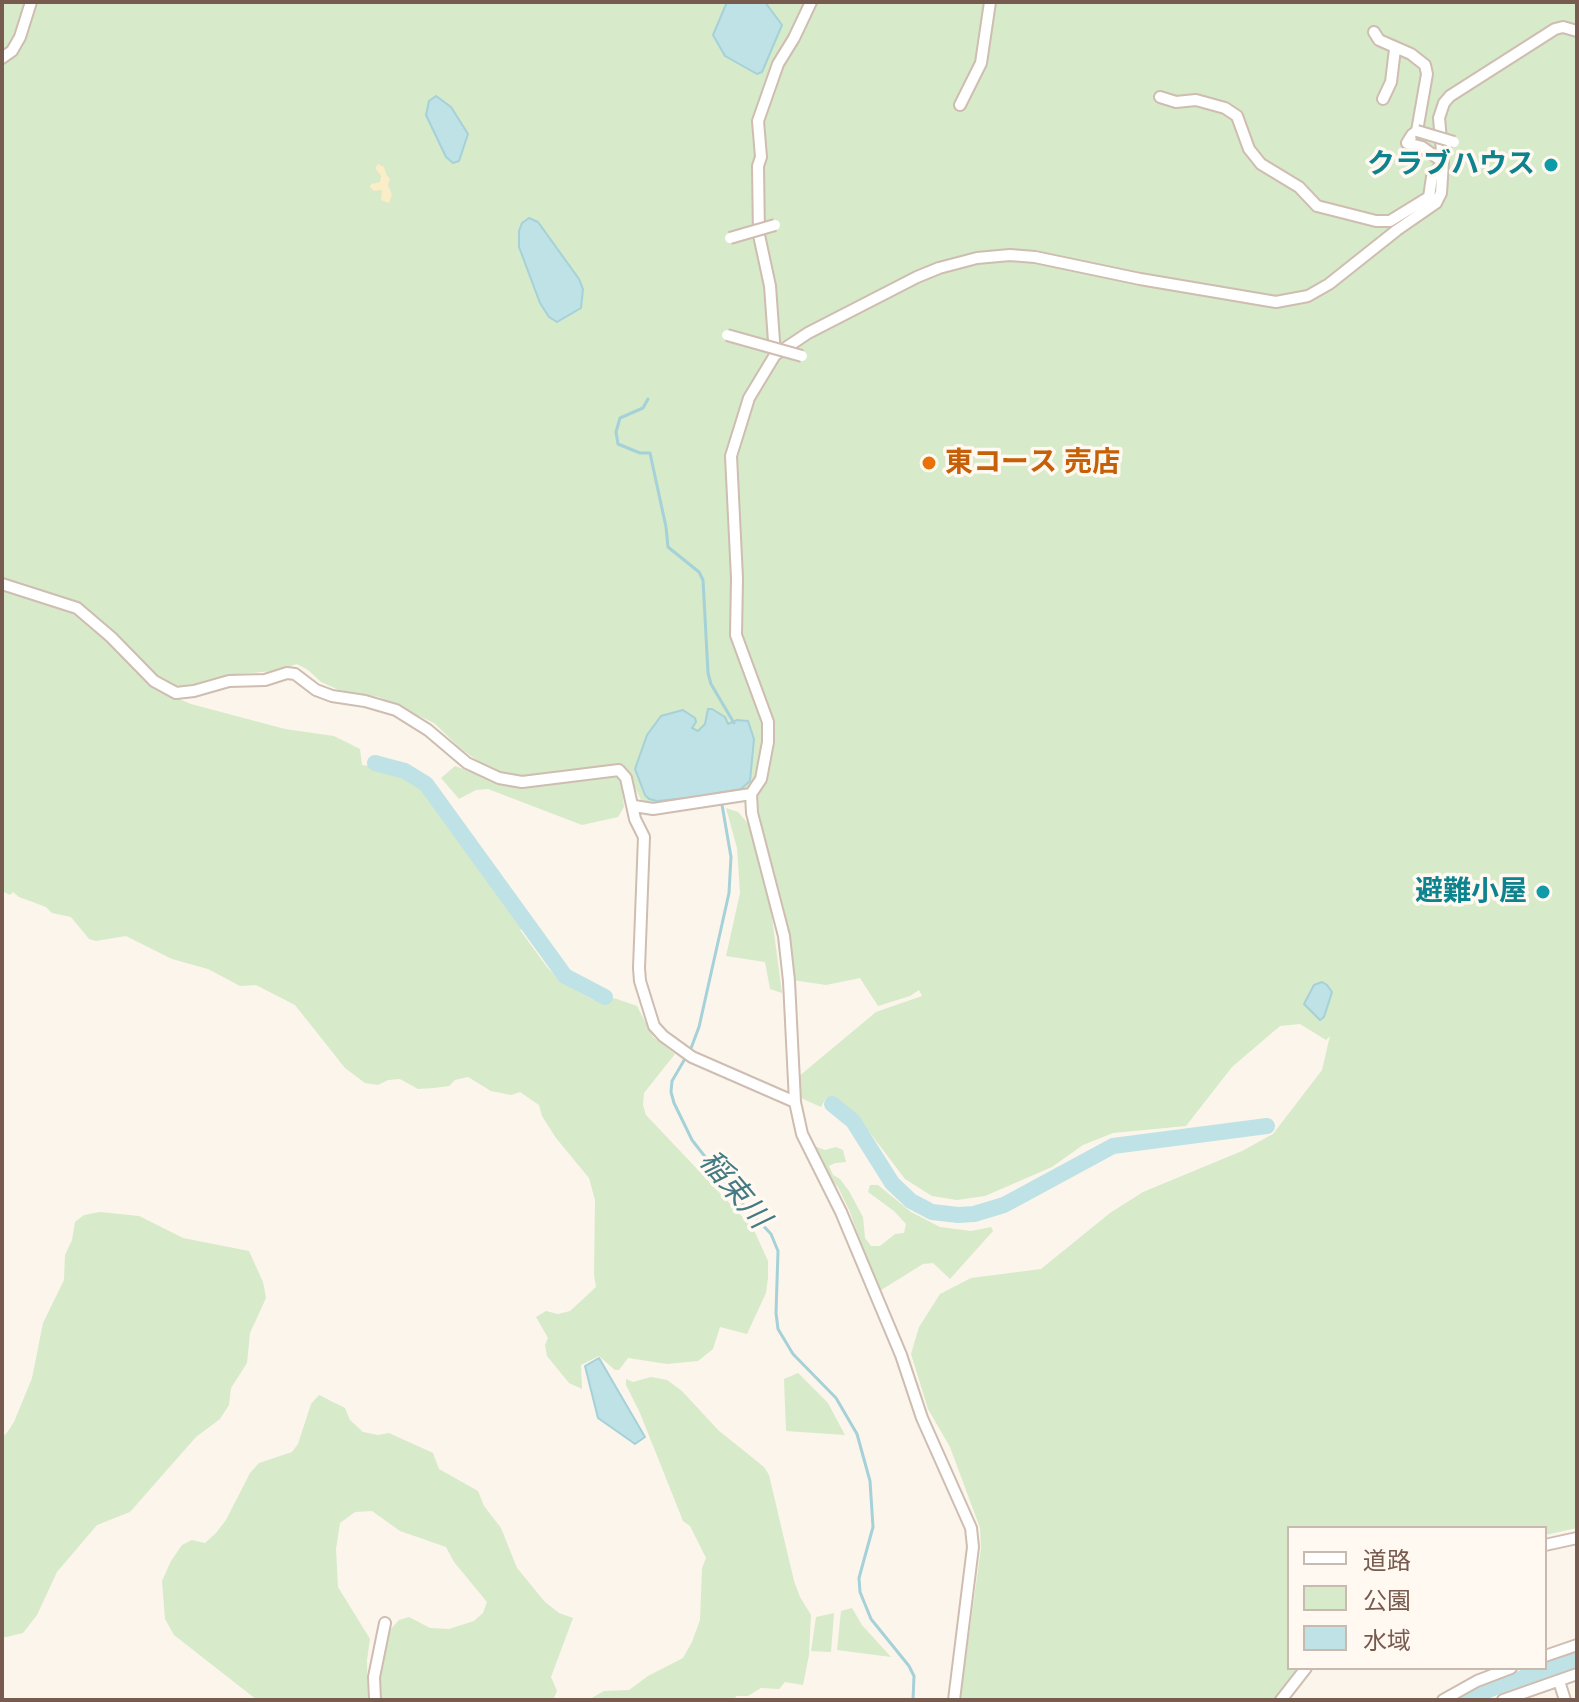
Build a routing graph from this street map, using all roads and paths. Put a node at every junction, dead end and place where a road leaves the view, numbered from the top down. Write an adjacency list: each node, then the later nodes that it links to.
1 (31, 2): 7 (street)
2 (811, 2): 17 (street)
3 (990, 2): 10 (street)
4 (1577, 31): 13 (street)
5 (1374, 32): 6 (street)
6 (1395, 49): 9 (street); 11 (street)
7 (2, 58)
8 (1160, 97): 13 (street)
9 (1383, 99)
10 (960, 105)
11 (1417, 131): 12 (street, bridge); 13 (street)
12 (1454, 142)
13 (1443, 162): 17 (street)
14 (775, 225): 15 (street, bridge)
15 (730, 238)
16 (727, 335): 18 (street, bridge)
17 (775, 355): 20 (street)
18 (802, 356)
19 (2, 584): 21 (street)
20 (751, 794): 21 (street); 22 (street)
21 (634, 806): 22 (street)
22 (795, 1102): 33 (street)
23 (1577, 1538): 24 (street)
24 (1547, 1545)
25 (385, 1623): 32 (street)
26 (1577, 1645): 27 (street)
27 (1547, 1655)
28 (1304, 1670): 34 (street)
29 (1506, 1670): 35 (street)
30 (1577, 1674): 31 (street)
31 (1559, 1681): 36 (street); 37 (street)
32 (375, 1700)
33 (954, 1700)
34 (1282, 1700)
35 (1443, 1700)
36 (1503, 1700)
37 (1565, 1700)

